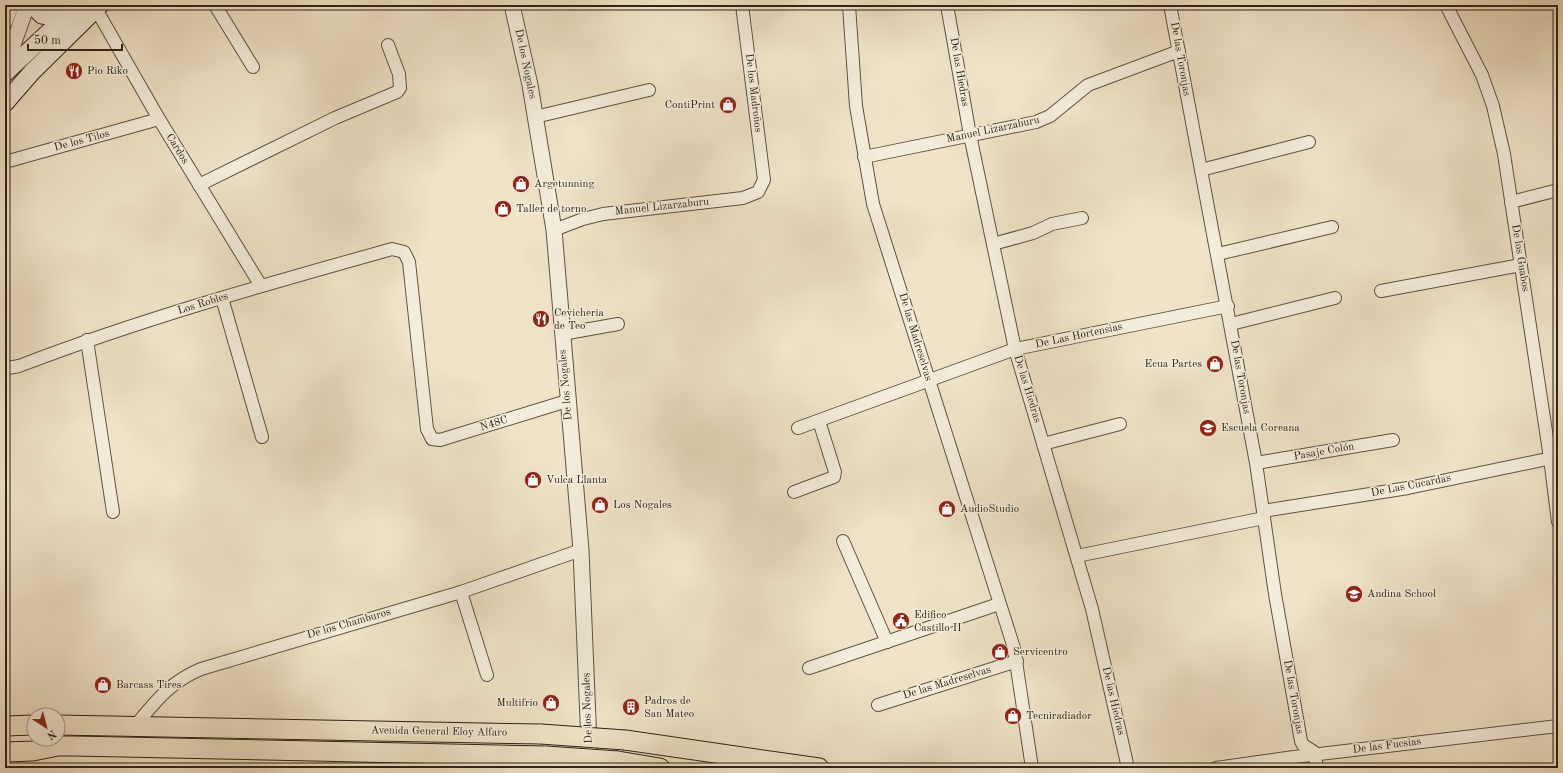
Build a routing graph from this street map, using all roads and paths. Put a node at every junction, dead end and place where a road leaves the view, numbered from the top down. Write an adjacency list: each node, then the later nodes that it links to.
1 (11, 5): 14 (street)
2 (27, 5): 18 (street)
3 (32, 5): 13 (main road)
4 (78, 5): 13 (main road)
5 (215, 5): 17 (street)
6 (512, 5): 22 (street, De los Nogales)
7 (742, 5): 29 (street, De los Madroños)
8 (849, 5): 26 (street, De las Madreselvas)
9 (947, 5): 24 (street, De las Hiedras)
10 (1170, 5): 16 (street, De las Toronjas)
11 (1446, 5): 32 (street, De los Guabos)
12 (98, 7): 21 (main road); 23 (street, Cardos)
13 (65, 18): 19 (main road)
14 (5, 21)
15 (388, 45): 30 (street)
16 (1179, 51): 24 (street, Manuel Lizarzaburu); 28 (street, De las Toronjas)
17 (253, 67)
18 (5, 68)
19 (5, 73)
20 (649, 90): 22 (street)
21 (5, 103)
22 (535, 117): 35 (street, De los Nogales)
23 (159, 119): 27 (street, De los Tilos); 30 (street, Cardos)
24 (970, 135): 26 (street, Manuel Lizarzaburu); 36 (street, De las Hiedras)
25 (1309, 142): 28 (street)
26 (864, 157): 50 (street, De las Madreselvas)
27 (5, 162)
28 (1200, 170): 37 (street, De las Toronjas)
29 (764, 180): 35 (street, Manuel Lizarzaburu)
30 (199, 185): 39 (street, Cardos)
31 (1558, 190): 32 (street)
32 (1511, 202): 38 (street, De los Guabos)
33 (1082, 218): 36 (street)
34 (1332, 228): 37 (street)
35 (554, 230): 46 (street, De los Nogales)
36 (993, 244): 48 (street, De las Hiedras)
37 (1218, 254): 43 (street, De las Toronjas)
38 (1521, 265): 40 (street); 59 (street, De los Guabos)
39 (261, 286): 41 (street, Los Robles); 55 (street, Los Robles)
40 (1381, 291)
41 (222, 298): 47 (street, Los Robles); 56 (street)
42 (1335, 298): 45 (street)
43 (1228, 306): 45 (street, De las Toronjas); 48 (street, De Las Hortensias)
44 (618, 324): 46 (street)
45 (1231, 324): 60 (street, De las Toronjas)
46 (562, 334): 51 (street, De los Nogales)
47 (87, 340): 49 (street, Los Robles); 62 (street)
48 (1015, 349): 50 (street, De Las Hortensias); 58 (street, De las Hiedras)
49 (5, 366)
50 (928, 380): 52 (street, De Las Hortensias); 69 (street, De las Madreselvas)
51 (567, 401): 55 (street, N48C); 66 (street, De los Nogales)
52 (819, 421): 54 (street, De Las Hortensias); 61 (street)
53 (1120, 424): 58 (street)
54 (798, 428)
55 (427, 429)
56 (262, 437)
57 (1393, 440): 60 (street, Pasaje Colón)
58 (1043, 444): 67 (street, De las Hiedras)
59 (1554, 457): 63 (street, De Las Cucardas); 64 (street, De los Guabos)
60 (1256, 463): 63 (street, De las Toronjas)
61 (794, 492)
62 (113, 512)
63 (1264, 515): 67 (street, De Las Cucardas); 82 (street, De las Toronjas)
64 (1558, 522)
65 (843, 540): 70 (street)
66 (581, 550): 68 (street, De los Chamburos); 84 (street, De los Nogales)
67 (1077, 556): 88 (street, De las Hiedras)
68 (461, 592): 73 (street); 78 (street, De los Chamburos)
69 (999, 604): 70 (street); 71 (street, De las Madreselvas)
70 (887, 642): 72 (street)
71 (1017, 661): 74 (street, De las Madreselvas); 87 (street, De las Madreselvas)
72 (809, 668)
73 (487, 675)
74 (878, 705)
75 (26, 725): 77 (main road)
76 (66, 725): 78 (main road, Avenida General Eloy Alfaro)
77 (5, 726)
78 (135, 726): 86 (main road, Avenida General Eloy Alfaro, bridge)
79 (1558, 726): 82 (street, De las Fucsias)
80 (33, 751): 81 (main road, Avenida General Eloy Alfaro); 83 (main road); 85 (main road, Avenida General Eloy Alfaro, bridge)
81 (5, 752)
82 (1316, 755): 89 (street, De las Fucsias); 90 (street)
83 (5, 759)
84 (590, 768)
85 (660, 768)
86 (818, 768)
87 (1032, 768)
88 (1128, 768)
89 (1216, 768)
90 (1317, 768)

